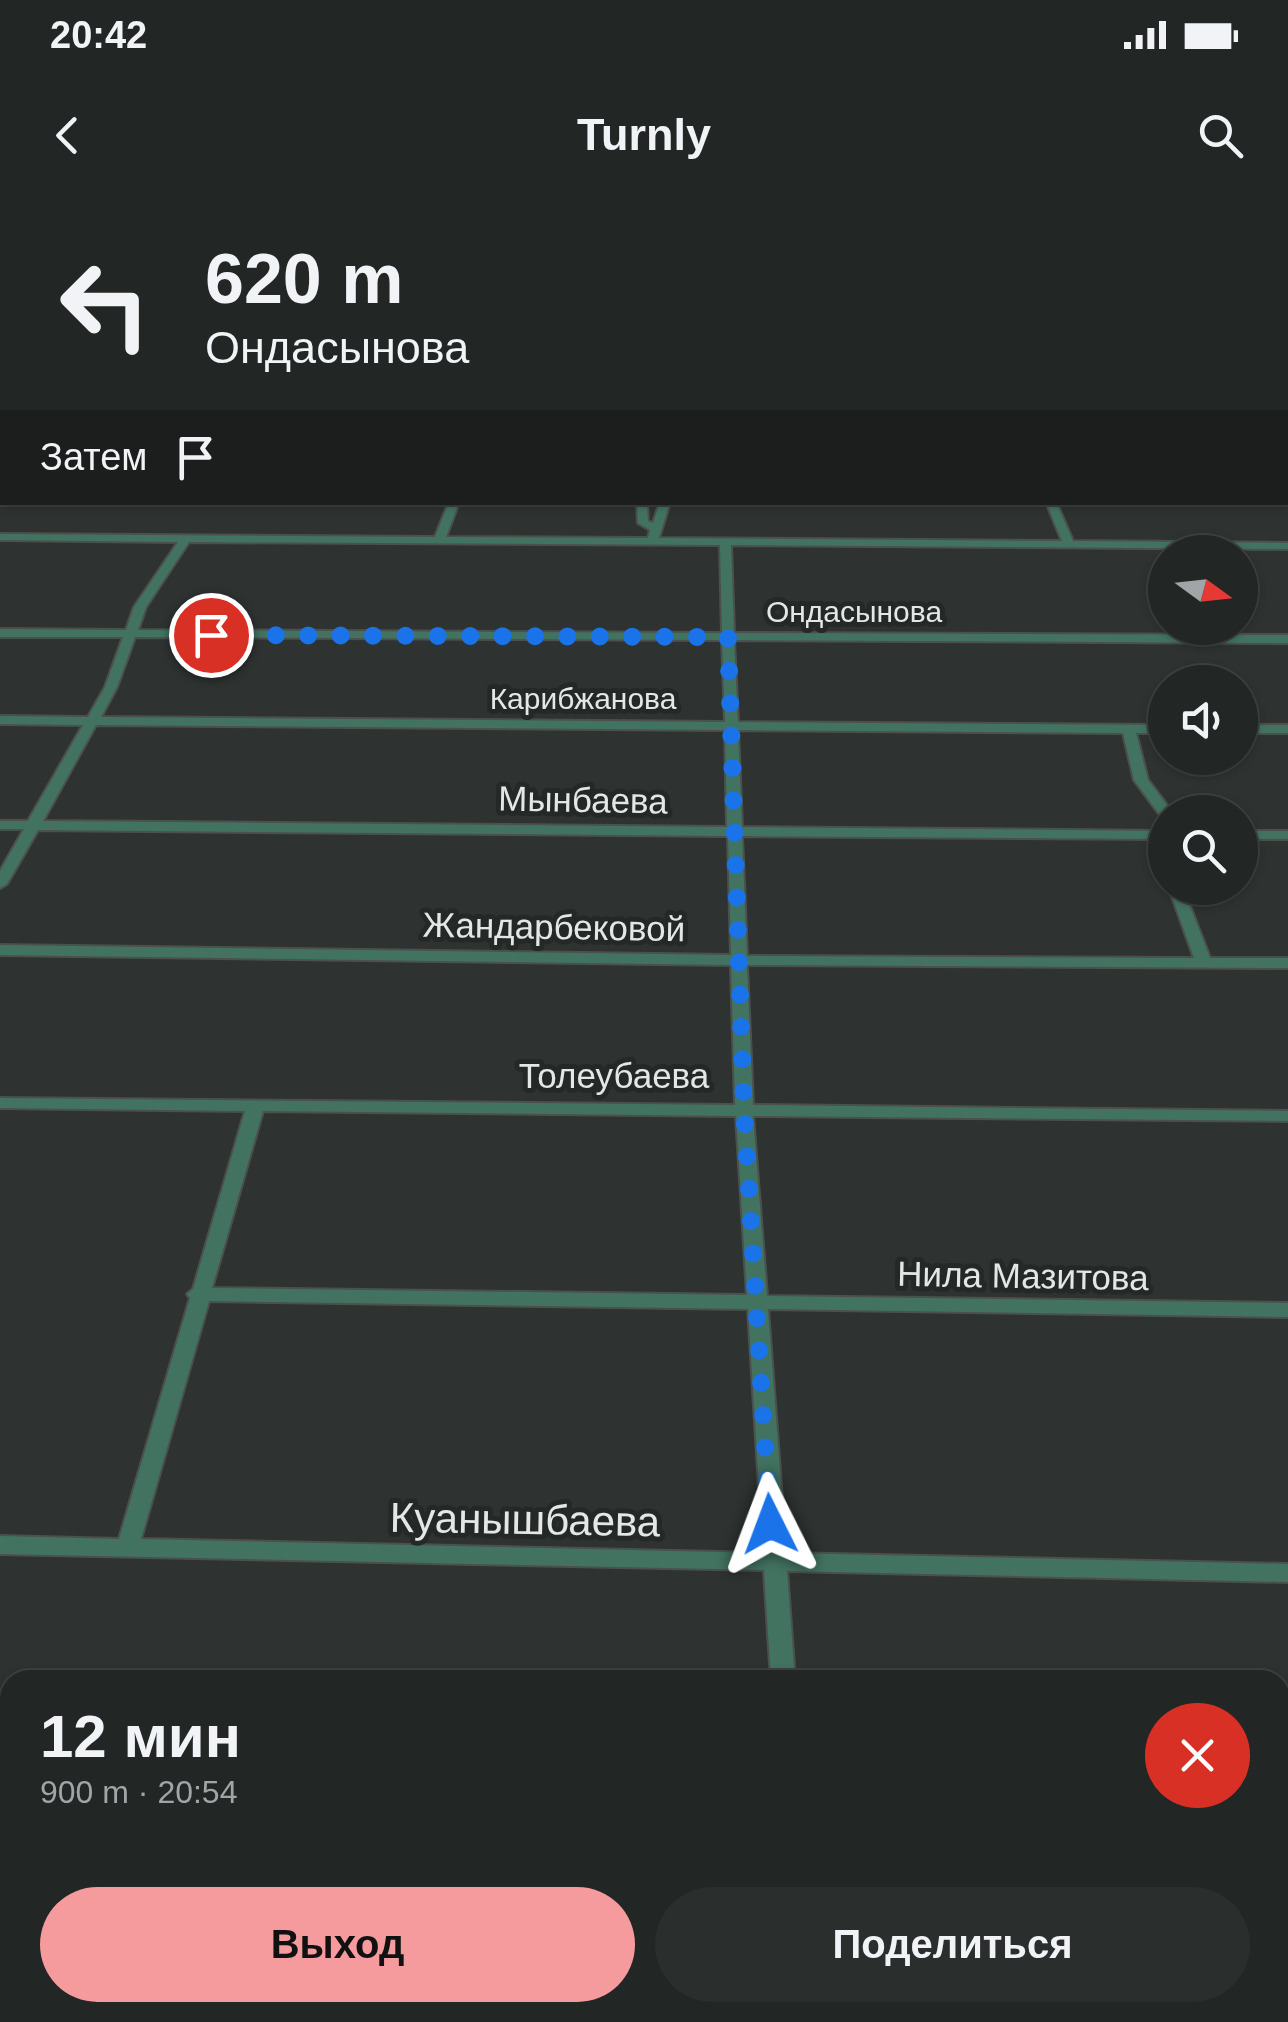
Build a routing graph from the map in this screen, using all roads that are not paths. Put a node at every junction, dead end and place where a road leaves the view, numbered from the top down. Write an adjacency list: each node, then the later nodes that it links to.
1 (453, 505): 8 (street)
2 (642, 505): 5 (street)
3 (664, 505): 5 (street)
4 (1052, 505): 10 (street)
5 (653, 535): 8 (street); 9 (street)
6 (0, 537): 7 (street)
7 (186, 538): 8 (street); 13 (street)
8 (440, 540)
9 (726, 542): 10 (street); 14 (street)
10 (1068, 544): 11 (street)
11 (1287, 548)
12 (0, 633): 13 (street, Ондасынова)
13 (132, 634): 14 (street, Ондасынова); 16 (street)
14 (728, 637): 15 (street, Ондасынова); 18 (street)
15 (1288, 638)
16 (90, 717): 17 (street, Карибжанова); 18 (street, Карибжанова); 25 (street)
17 (0, 720)
18 (731, 725): 21 (street, Карибжанова); 26 (street)
19 (1258, 729): 20 (street)
20 (1288, 729)
21 (1129, 730): 22 (street, Карибжанова); 23 (street)
22 (1148, 730)
23 (1152, 795)
24 (0, 825): 25 (street, Мынбаева)
25 (35, 825): 26 (street, Мынбаева); 30 (street)
26 (736, 832): 27 (street, Мынбаева); 33 (street)
27 (1148, 835)
28 (1258, 835): 29 (street)
29 (1288, 835)
30 (0, 884)
31 (1182, 905): 34 (street)
32 (0, 950): 33 (street, Жандарбековой)
33 (738, 960): 34 (street, Жандарбековой); 38 (street)
34 (1204, 962): 35 (street, Жандарбековой)
35 (1288, 962)
36 (0, 1103): 37 (street, Толеубаева)
37 (255, 1106): 38 (street, Толеубаева); 40 (street)
38 (744, 1110): 39 (street, Толеубаева); 41 (street)
39 (1288, 1116)
40 (197, 1294): 41 (street, Нила Мазитова); 44 (street)
41 (757, 1304): 42 (street, Нила Мазитова); 45 (street)
42 (1288, 1310)
43 (0, 1545): 44 (street, Куанышбаева)
44 (127, 1549): 45 (street, Куанышбаева)
45 (772, 1560): 46 (street, Куанышбаева); 47 (street)
46 (1288, 1573)
47 (783, 1670)

